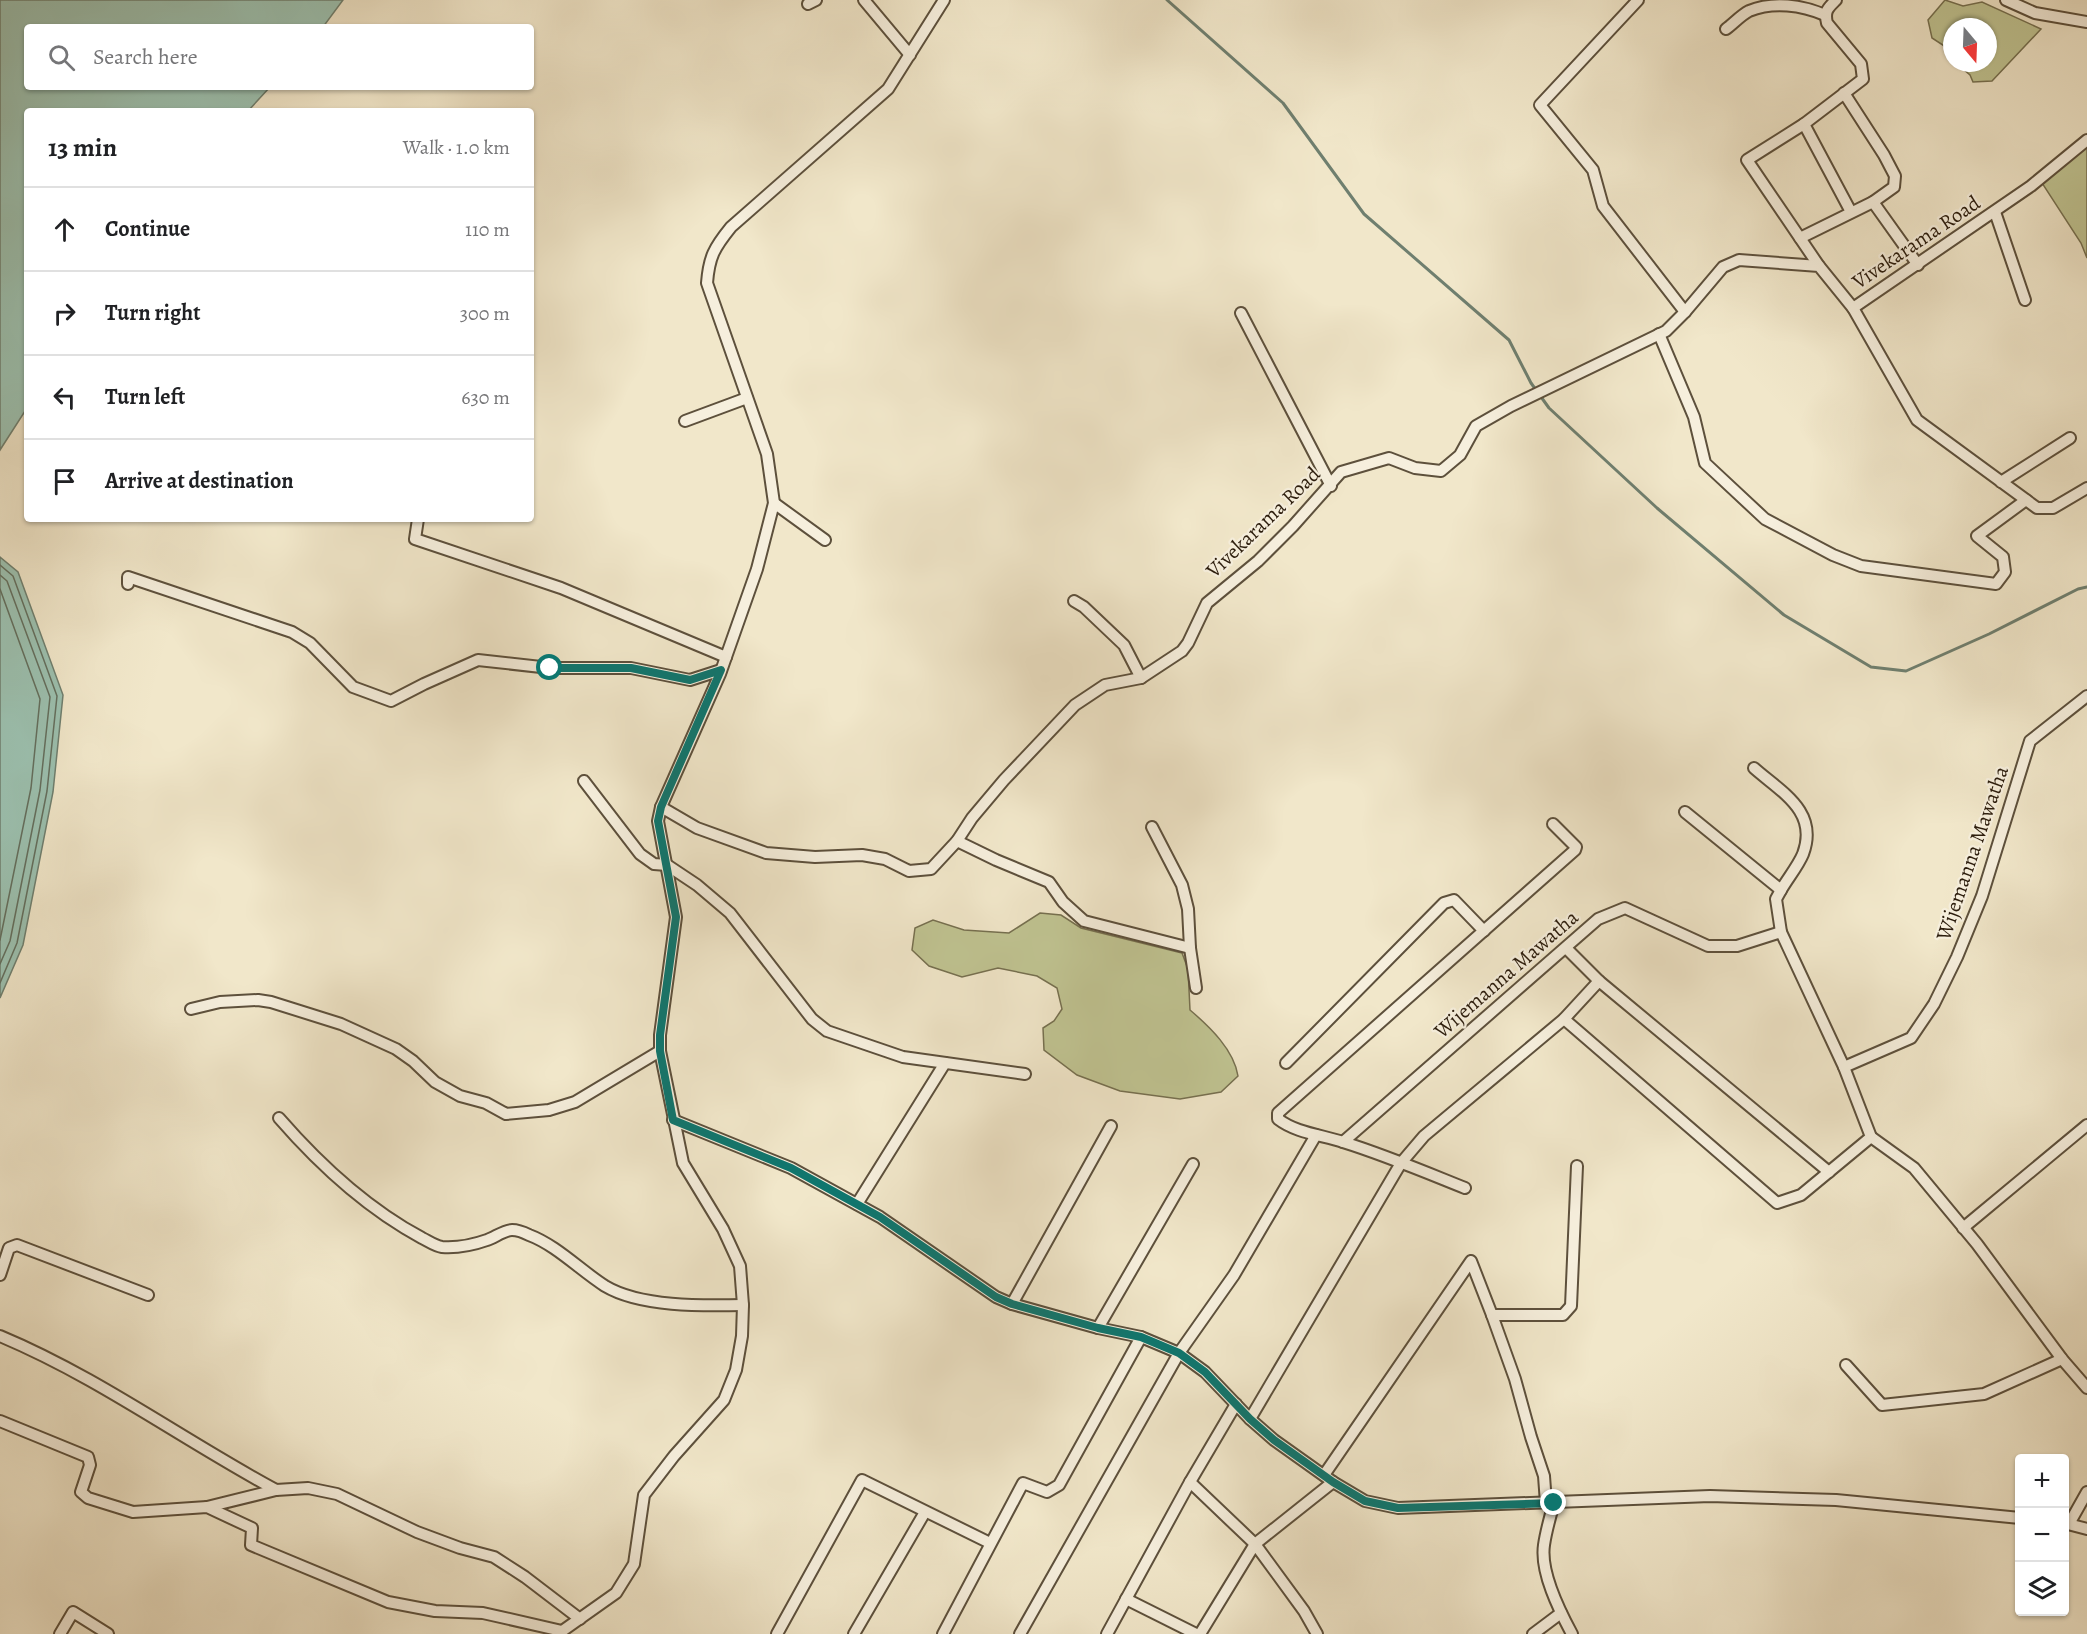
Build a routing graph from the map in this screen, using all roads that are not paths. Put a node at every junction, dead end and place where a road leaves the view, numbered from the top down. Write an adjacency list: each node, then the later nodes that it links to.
1 (864, 0): 9 (street)
2 (944, 0): 9 (street)
3 (1638, 0): 21 (street)
4 (1836, 0): 6 (street)
5 (2006, 0): 7 (street)
6 (1825, 15): 8 (street); 10 (street)
7 (2087, 22)
8 (1726, 29)
9 (910, 55): 24 (street)
10 (1844, 93): 11 (street); 13 (street)
11 (1804, 124): 14 (street); 16 (street)
12 (2087, 140): 15 (street, Vivekarama Road)
13 (1873, 201): 14 (street); 17 (street)
14 (1851, 212): 16 (street)
15 (1995, 212): 17 (street, Vivekarama Road); 19 (street)
16 (1800, 238): 18 (street)
17 (1918, 265): 20 (street, Vivekarama Road)
18 (1819, 266): 20 (street, Vivekarama Road); 21 (street, Vivekarama Road)
19 (2025, 300)
20 (1853, 308): 27 (street)
21 (1685, 312): 23 (street, Vivekarama Road)
22 (1241, 313): 28 (street)
23 (1659, 334): 28 (street, Vivekarama Road); 30 (street)
24 (747, 398): 25 (street); 31 (street)
25 (685, 421)
26 (2070, 438): 27 (street)
27 (2001, 482): 30 (street)
28 (1331, 486): 38 (street, Vivekarama Road)
29 (2087, 488): 30 (street)
30 (2026, 500)
31 (774, 503): 33 (street); 36 (street)
32 (418, 522): 36 (street)
33 (825, 540)
34 (128, 584): 37 (street)
35 (1074, 601): 38 (street)
36 (726, 657): 37 (street)
37 (721, 670): 42 (street)
38 (1141, 678): 46 (street, Vivekarama Road)
39 (2087, 696): 60 (street, Wijemanna Mawatha)
40 (1754, 768): 48 (street)
41 (584, 781): 47 (street)
42 (661, 807): 46 (street, Vivekarama Road); 47 (street)
43 (1685, 812): 48 (street)
44 (1553, 824): 49 (street)
45 (1152, 827): 51 (street)
46 (957, 841): 51 (street)
47 (667, 865): 57 (street); 58 (street)
48 (1780, 890): 50 (street)
49 (1484, 931): 59 (street); 66 (street)
50 (1781, 932): 52 (street, Wijemanna Mawatha); 60 (street)
51 (1190, 948): 54 (street)
52 (1566, 948): 53 (street); 68 (street, Wijemanna Mawatha)
53 (1599, 981): 56 (street); 72 (street)
54 (1196, 988)
55 (191, 1009): 57 (street)
56 (1564, 1019): 69 (street); 72 (street)
57 (660, 1051): 63 (street)
58 (945, 1063): 61 (street); 74 (street)
59 (1286, 1063)
60 (1844, 1067): 67 (street)
61 (1025, 1074)
62 (279, 1119): 79 (street)
63 (673, 1120): 74 (street); 79 (street)
64 (2087, 1125): 75 (street)
65 (1111, 1126): 78 (street)
66 (1316, 1135): 68 (street); 84 (street)
67 (1871, 1137): 72 (street); 75 (street)
68 (1343, 1142): 69 (street)
69 (1401, 1163): 73 (street); 89 (street)
70 (1193, 1164): 81 (street)
71 (1577, 1166): 80 (street)
72 (1828, 1172)
73 (1465, 1188)
74 (857, 1204): 78 (street)
75 (1963, 1228): 85 (street)
76 (0, 1275): 77 (street)
77 (148, 1295)
78 (1012, 1304): 81 (street)
79 (743, 1305): 106 (street)
80 (1492, 1316): 91 (street); 95 (street)
81 (1098, 1328): 83 (street)
82 (0, 1336): 93 (street)
83 (1141, 1337): 84 (street); 102 (street)
84 (1179, 1353): 88 (street); 113 (street)
85 (2062, 1359): 86 (street); 87 (street)
86 (1845, 1365)
87 (2087, 1388)
88 (1236, 1404): 89 (street); 92 (street)
89 (1250, 1419): 91 (street)
90 (0, 1421): 96 (street)
91 (1328, 1478): 95 (street); 103 (street)
92 (1190, 1482): 103 (street); 104 (street)
93 (276, 1490): 96 (street); 106 (street)
94 (2087, 1492): 99 (street)
95 (1550, 1503): 98 (street); 105 (street)
96 (207, 1507): 107 (street)
97 (925, 1512): 102 (street); 110 (street); 111 (street)
98 (2015, 1518)
99 (2069, 1520)
100 (2069, 1524): 101 (street)
101 (2087, 1529)
102 (990, 1543): 112 (street)
103 (1255, 1544): 116 (street); 117 (street)
104 (1126, 1599): 114 (street); 115 (street)
105 (1561, 1613): 118 (street); 119 (street)
106 (580, 1619): 107 (street)
107 (560, 1632)
108 (60, 1634): 109 (street)
109 (108, 1634)
110 (777, 1634)
111 (854, 1634)
112 (943, 1634)
113 (1020, 1634)
114 (1107, 1634)
115 (1196, 1634)
116 (1200, 1634)
117 (1317, 1634)
118 (1533, 1634)
119 (1572, 1634)

